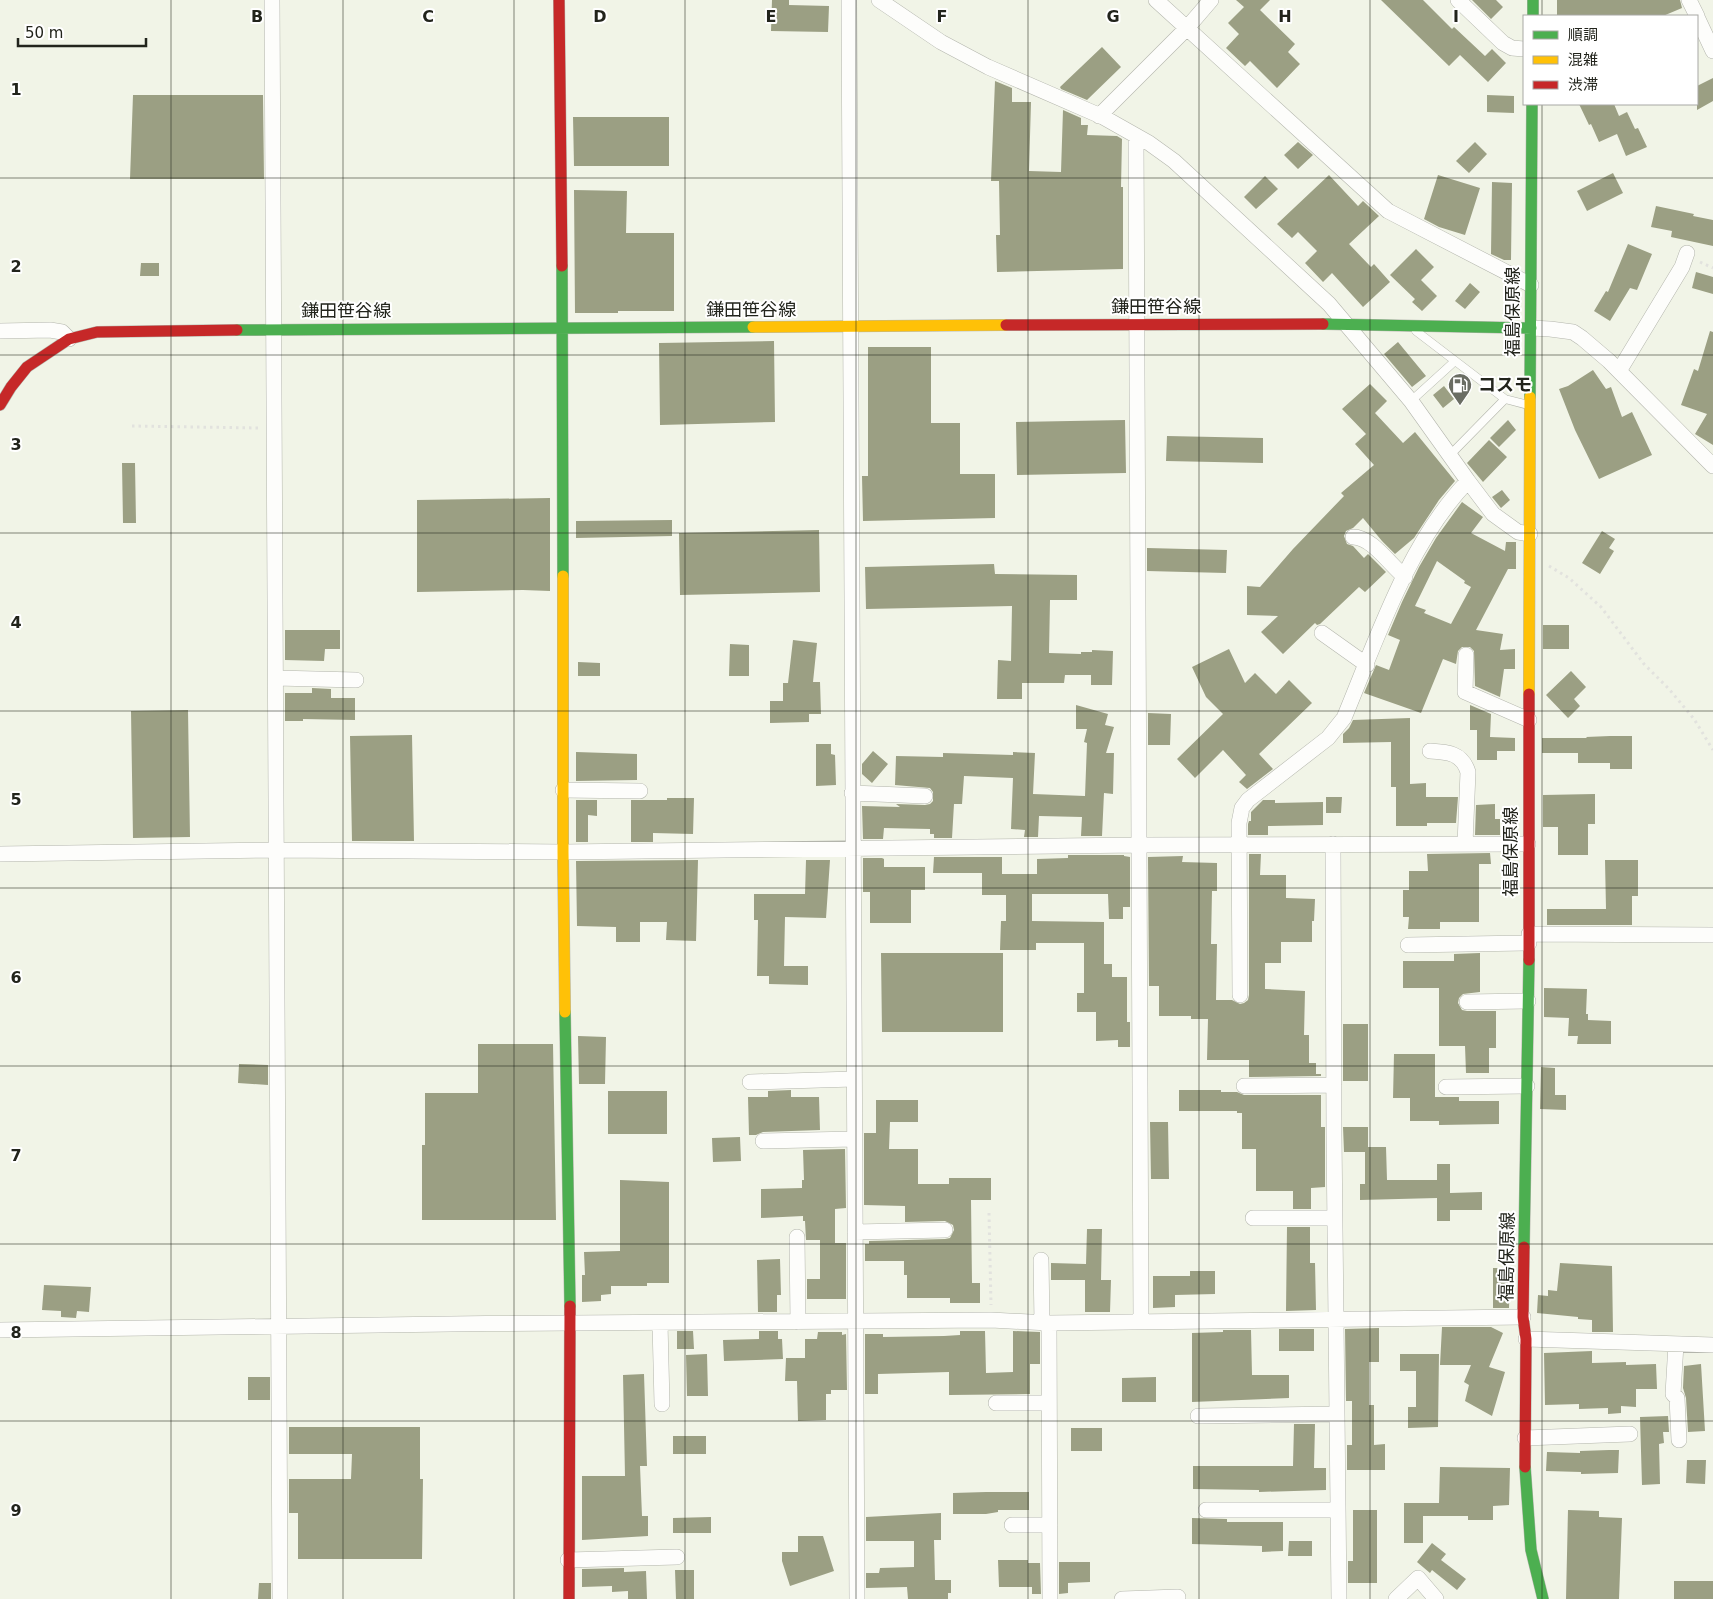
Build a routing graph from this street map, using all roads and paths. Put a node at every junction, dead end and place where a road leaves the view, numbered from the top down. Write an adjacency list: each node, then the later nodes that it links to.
1 (272, 0): 26 (street)
2 (559, 0): 27 (street)
3 (849, 0): 24 (street)
4 (879, 0): 17 (street)
5 (1156, 0): 13 (street)
6 (1211, 0): 13 (street)
7 (1458, 0): 14 (street)
8 (1534, 0): 10 (street)
9 (1689, 0): 11 (street)
10 (1533, 15)
11 (1697, 15)
12 (1701, 22): 15 (street)
13 (1187, 28): 17 (street); 20 (street)
14 (1523, 49)
15 (1713, 51)
16 (1532, 105): 20 (street, 福島保原線)
17 (1099, 116): 18 (street)
18 (1136, 137): 21 (street); 22 (street)
19 (1688, 253): 31 (street)
20 (1531, 285): 25 (street, 福島保原線)
21 (1137, 324): 22 (street, 鎌田笹谷線); 24 (street, 鎌田笹谷線); 61 (street)
22 (1345, 324): 23 (street, 鎌田笹谷線); 33 (street)
23 (1408, 325): 25 (street, 鎌田笹谷線); 30 (lane)
24 (851, 327): 27 (street, 鎌田笹谷線); 55 (street)
25 (1531, 328): 31 (street); 35 (street, 福島保原線)
26 (274, 329): 27 (street, 鎌田笹谷線); 29 (street, 鎌田笹谷線); 37 (street)
27 (563, 329): 53 (street)
28 (0, 331): 29 (street)
29 (69, 339): 34 (street, 鎌田笹谷線)
30 (1455, 361): 32 (lane); 33 (lane)
31 (1619, 372): 39 (street)
32 (1505, 399): 35 (lane); 38 (lane)
33 (1411, 401): 38 (street)
34 (0, 405)
35 (1530, 405): 41 (street, 福島保原線)
36 (132, 426): 37 (path)
37 (275, 428): 48 (street)
38 (1450, 455): 40 (street)
39 (1713, 466)
40 (1468, 481): 41 (street); 44 (street)
41 (1530, 534): 43 (street, 福島保原線)
42 (1353, 536): 44 (street)
43 (1529, 560): 50 (street, 福島保原線); 51 (path)
44 (1405, 577): 47 (street)
45 (1322, 633): 47 (street)
46 (1466, 655): 50 (street)
47 (1367, 665): 57 (street)
48 (276, 678): 49 (street); 63 (street)
49 (356, 680)
50 (1529, 720): 60 (street, 福島保原線)
51 (1713, 750)
52 (1430, 751): 59 (street)
53 (563, 790): 54 (street); 64 (street)
54 (640, 791)
55 (852, 793): 56 (street); 62 (street)
56 (925, 796)
57 (1239, 844): 58 (street); 61 (street); 69 (street)
58 (1333, 844): 59 (street); 74 (street)
59 (1465, 844): 60 (street)
60 (1528, 844): 67 (street, 福島保原線)
61 (1139, 845): 62 (street); 92 (street)
62 (852, 848): 64 (street); 72 (street)
63 (277, 850): 64 (street); 65 (street); 96 (street)
64 (563, 852): 95 (street)
65 (0, 854)
66 (1713, 935): 67 (street)
67 (1529, 939): 68 (street); 70 (street, 福島保原線)
68 (1408, 945)
69 (1240, 995)
70 (1528, 1001): 71 (street); 76 (street, 福島保原線)
71 (1468, 1002)
72 (854, 1079): 73 (street); 78 (street)
73 (750, 1082)
74 (1334, 1085): 75 (street); 82 (street)
75 (1244, 1086)
76 (1527, 1086): 77 (street); 87 (street, 福島保原線)
77 (1446, 1087)
78 (854, 1139): 79 (street); 84 (street)
79 (763, 1141)
80 (989, 1213): 89 (path)
81 (1253, 1218): 82 (street)
82 (1335, 1218): 88 (street)
83 (945, 1230): 84 (street)
84 (855, 1232): 90 (street)
85 (797, 1237): 91 (street)
86 (1041, 1260): 94 (street)
87 (1523, 1317): 88 (street); 98 (street, 福島保原線)
88 (1336, 1319): 92 (street); 104 (street)
89 (991, 1320): 90 (street); 94 (street)
90 (856, 1321): 91 (street); 118 (street)
91 (798, 1322): 93 (street)
92 (1141, 1322): 94 (street)
93 (660, 1323): 95 (street); 103 (street)
94 (1045, 1323): 102 (street)
95 (570, 1324): 96 (street); 114 (street)
96 (279, 1325): 97 (street); 116 (street)
97 (0, 1330)
98 (1526, 1339): 99 (street); 107 (street, 福島保原線)
99 (1676, 1344): 100 (street); 108 (street)
100 (1713, 1345)
101 (996, 1403): 102 (street)
102 (1049, 1403): 112 (street)
103 (662, 1404)
104 (1337, 1414): 105 (street); 110 (street)
105 (1198, 1416)
106 (1630, 1434): 107 (street)
107 (1525, 1438): 124 (street, 福島保原線)
108 (1679, 1440)
109 (1206, 1510): 110 (street)
110 (1338, 1510): 121 (street)
111 (1012, 1525): 112 (street)
112 (1050, 1525): 119 (street)
113 (677, 1557): 114 (street)
114 (568, 1560): 117 (street)
115 (1178, 1597): 120 (street)
116 (280, 1599)
117 (569, 1599)
118 (857, 1599)
119 (1050, 1599)
120 (1122, 1599)
121 (1339, 1599)
122 (1396, 1599): 123 (street)
123 (1436, 1599)
124 (1543, 1599)

